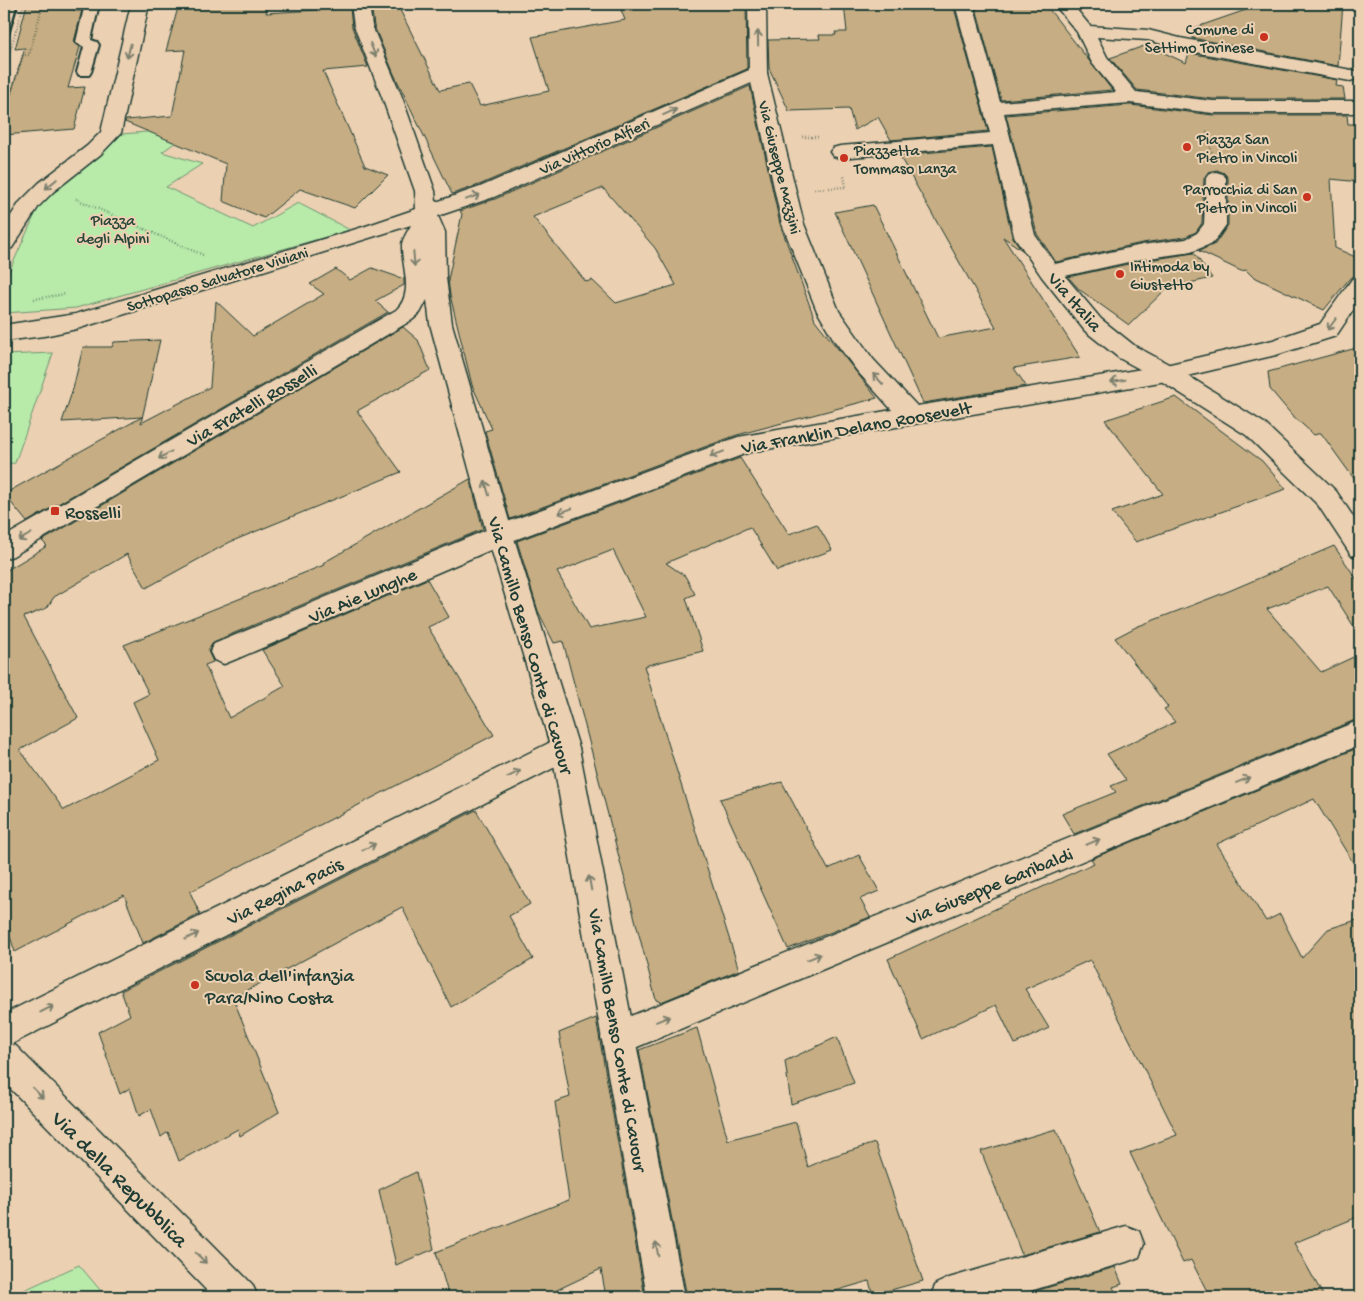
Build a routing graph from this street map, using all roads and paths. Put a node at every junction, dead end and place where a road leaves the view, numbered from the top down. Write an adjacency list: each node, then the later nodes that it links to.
1 (24, 4): 10 (path)
2 (43, 4): 18 (path)
3 (92, 4): 11 (lane)
4 (140, 4): 22 (street, one-way to 22)
5 (360, 4): 23 (street, Via Camillo Benso Conte di Cavour, one-way to 23)
6 (757, 4): 12 (street, Via Giuseppe Mazzini, one-way to 6)
7 (964, 4): 17 (street, Via Italia)
8 (1063, 4): 9 (street)
9 (1085, 32): 13 (street); 14 (street)
10 (4, 72)
11 (84, 72)
12 (758, 73): 23 (street, Via Vittorio Alfieri, one-way to 12); 33 (street, Via Giuseppe Mazzini, one-way to 12)
13 (1350, 75)
14 (1127, 94): 15 (street); 17 (street)
15 (1208, 106): 16 (street); 21 (path)
16 (1353, 107)
17 (992, 108): 19 (street, Via Italia)
18 (4, 116)
19 (1000, 138): 20 (street); 26 (street, Via Italia)
20 (840, 152)
21 (1216, 178): 26 (street)
22 (48, 186): 24 (street); 25 (path)
23 (427, 214): 29 (street, Via Fratelli Rosselli, one-way to 29); 30 (street, Via Camillo Benso Conte di Cavour); 31 (street, Sottopasso Salvatore Viviani)
24 (4, 244)
25 (210, 258)
26 (1050, 272): 32 (street, Via Italia)
27 (1360, 284): 28 (street, Via Franklin Delano Roosevelt)
28 (1353, 305): 32 (street, Via Franklin Delano Roosevelt, one-way to 32)
29 (404, 316): 30 (street); 36 (street, Via Fratelli Rosselli, one-way to 36)
30 (440, 319): 34 (street, Via Camillo Benso Conte di Cavour, one-way to 30)
31 (4, 332)
32 (1166, 373): 33 (street, Via Franklin Delano Roosevelt, one-way to 33); 35 (street, Via Italia)
33 (911, 415): 34 (street, Via Franklin Delano Roosevelt, one-way to 34)
34 (500, 535): 37 (street, Via Aie Lunghe); 39 (street, Via Camillo Benso Conte di Cavour)
35 (1360, 548)
36 (4, 549)
37 (224, 652)
38 (1360, 732): 41 (street, Via Giuseppe Garibaldi, one-way to 38)
39 (565, 748): 40 (street, Via Regina Pacis, one-way to 39); 41 (street, Via Camillo Benso Conte di Cavour, one-way to 39)
40 (4, 1031)
41 (618, 1038): 45 (street, Via Camillo Benso Conte di Cavour, one-way to 41)
42 (4, 1058): 44 (street, Via della Repubblica, one-way to 44)
43 (1126, 1244): 46 (street)
44 (239, 1297)
45 (666, 1297)
46 (949, 1297)

